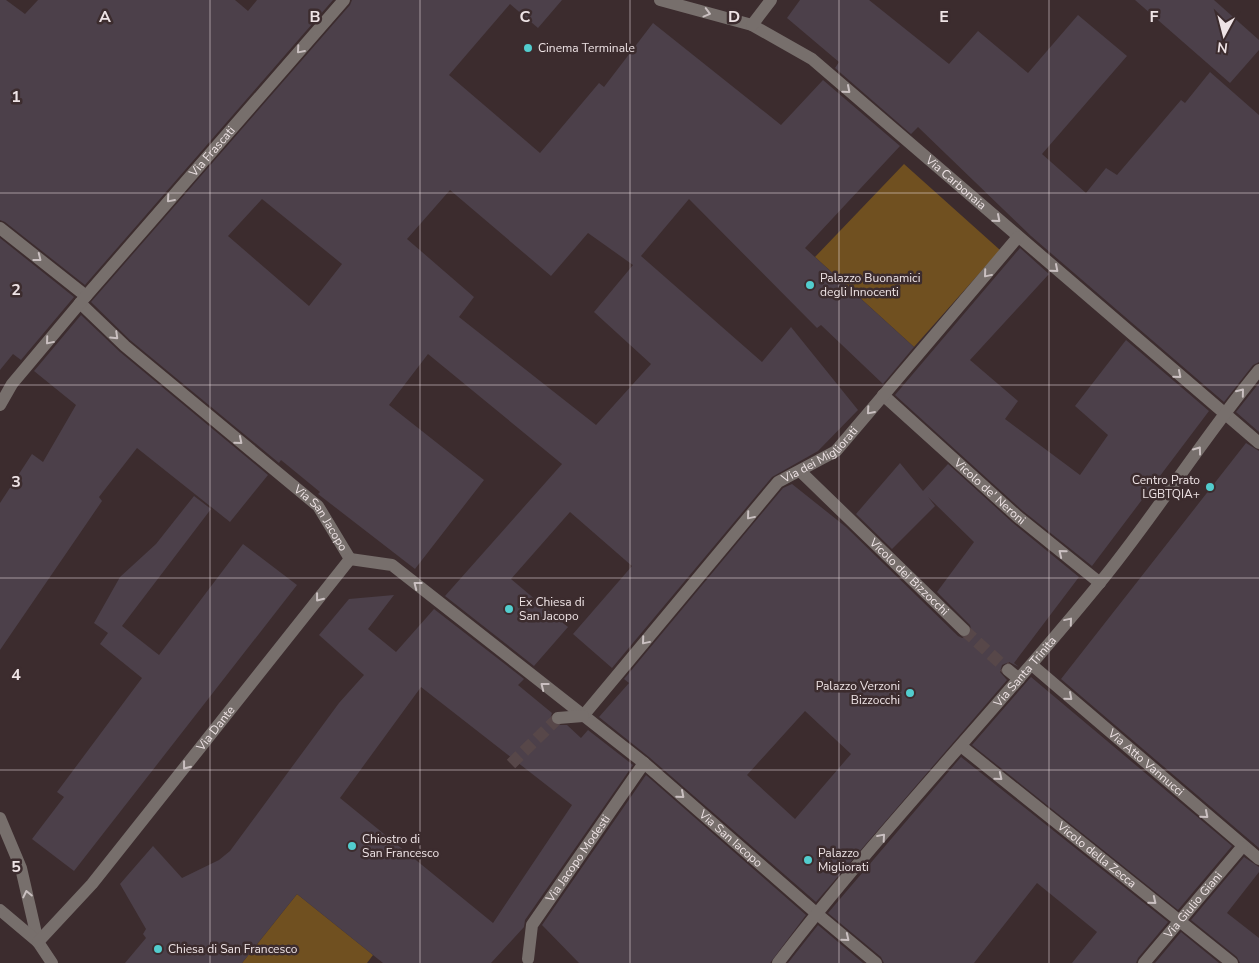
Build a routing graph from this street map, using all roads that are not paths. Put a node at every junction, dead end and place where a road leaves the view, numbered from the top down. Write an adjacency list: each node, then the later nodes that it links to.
1 (344, 0): 7 (street, Via Frascati, one-way to 7)
2 (660, 0): 4 (street, Via Carbonaia, one-way to 4)
3 (771, 0): 4 (street)
4 (752, 25): 6 (street, Via Carbonaia, one-way to 6)
5 (0, 228): 7 (street, Via San Jacopo, one-way to 7)
6 (1018, 237): 9 (street, Via dei Migliorati, one-way to 9); 11 (street, Via Carbonaia, one-way to 11)
7 (83, 299): 10 (street, Via Frascati, one-way to 10); 14 (street, Via San Jacopo, one-way to 14)
8 (1259, 370): 11 (street, Via Santa Trinita, one-way to 8)
9 (883, 395): 13 (street, Via dei Migliorati, one-way to 13); 15 (street, Vicolo de' Neroni, one-way to 9)
10 (0, 405)
11 (1224, 415): 12 (street, Via Carbonaia); 15 (street, Via Santa Trinita, one-way to 11)
12 (1259, 443)
13 (800, 471): 16 (street, Vicolo dei Bizzocchi); 20 (street, Via dei Migliorati, one-way to 20)
14 (350, 559): 20 (street, Via San Jacopo, one-way to 14); 30 (street, Via Dante, one-way to 30)
15 (1100, 583): 17 (street, Via Santa Trinita, one-way to 15)
16 (964, 630)
17 (1032, 665): 19 (street, Via Santa Trinita); 25 (street, Via Atto Vannucci, one-way to 25)
18 (1008, 670): 19 (street)
19 (1019, 679): 22 (street, Via Santa Trinita)
20 (582, 716): 21 (street); 23 (street, Via San Jacopo)
21 (558, 718)
22 (961, 746): 28 (street, Via Santa Trinita, one-way to 22); 29 (street, Vicolo della Zecca, one-way to 29)
23 (644, 763): 28 (street, Via San Iacopo, one-way to 28); 31 (street, Via Jacopo Modesti)
24 (0, 820): 30 (street, one-way to 24)
25 (1242, 847): 26 (street, Via Atto Vannucci); 29 (street, Via Giulio Giani)
26 (1259, 859)
27 (0, 910): 30 (street)
28 (816, 913): 33 (street, Via Santa Trinita); 34 (street, Via San Iacopo, one-way to 34)
29 (1178, 921): 35 (street, Via Giulio Giani); 36 (street, Vicolo della Zecca)
30 (38, 942): 32 (street)
31 (528, 959)
32 (52, 963)
33 (778, 963)
34 (876, 963)
35 (1144, 963)
36 (1232, 963)

